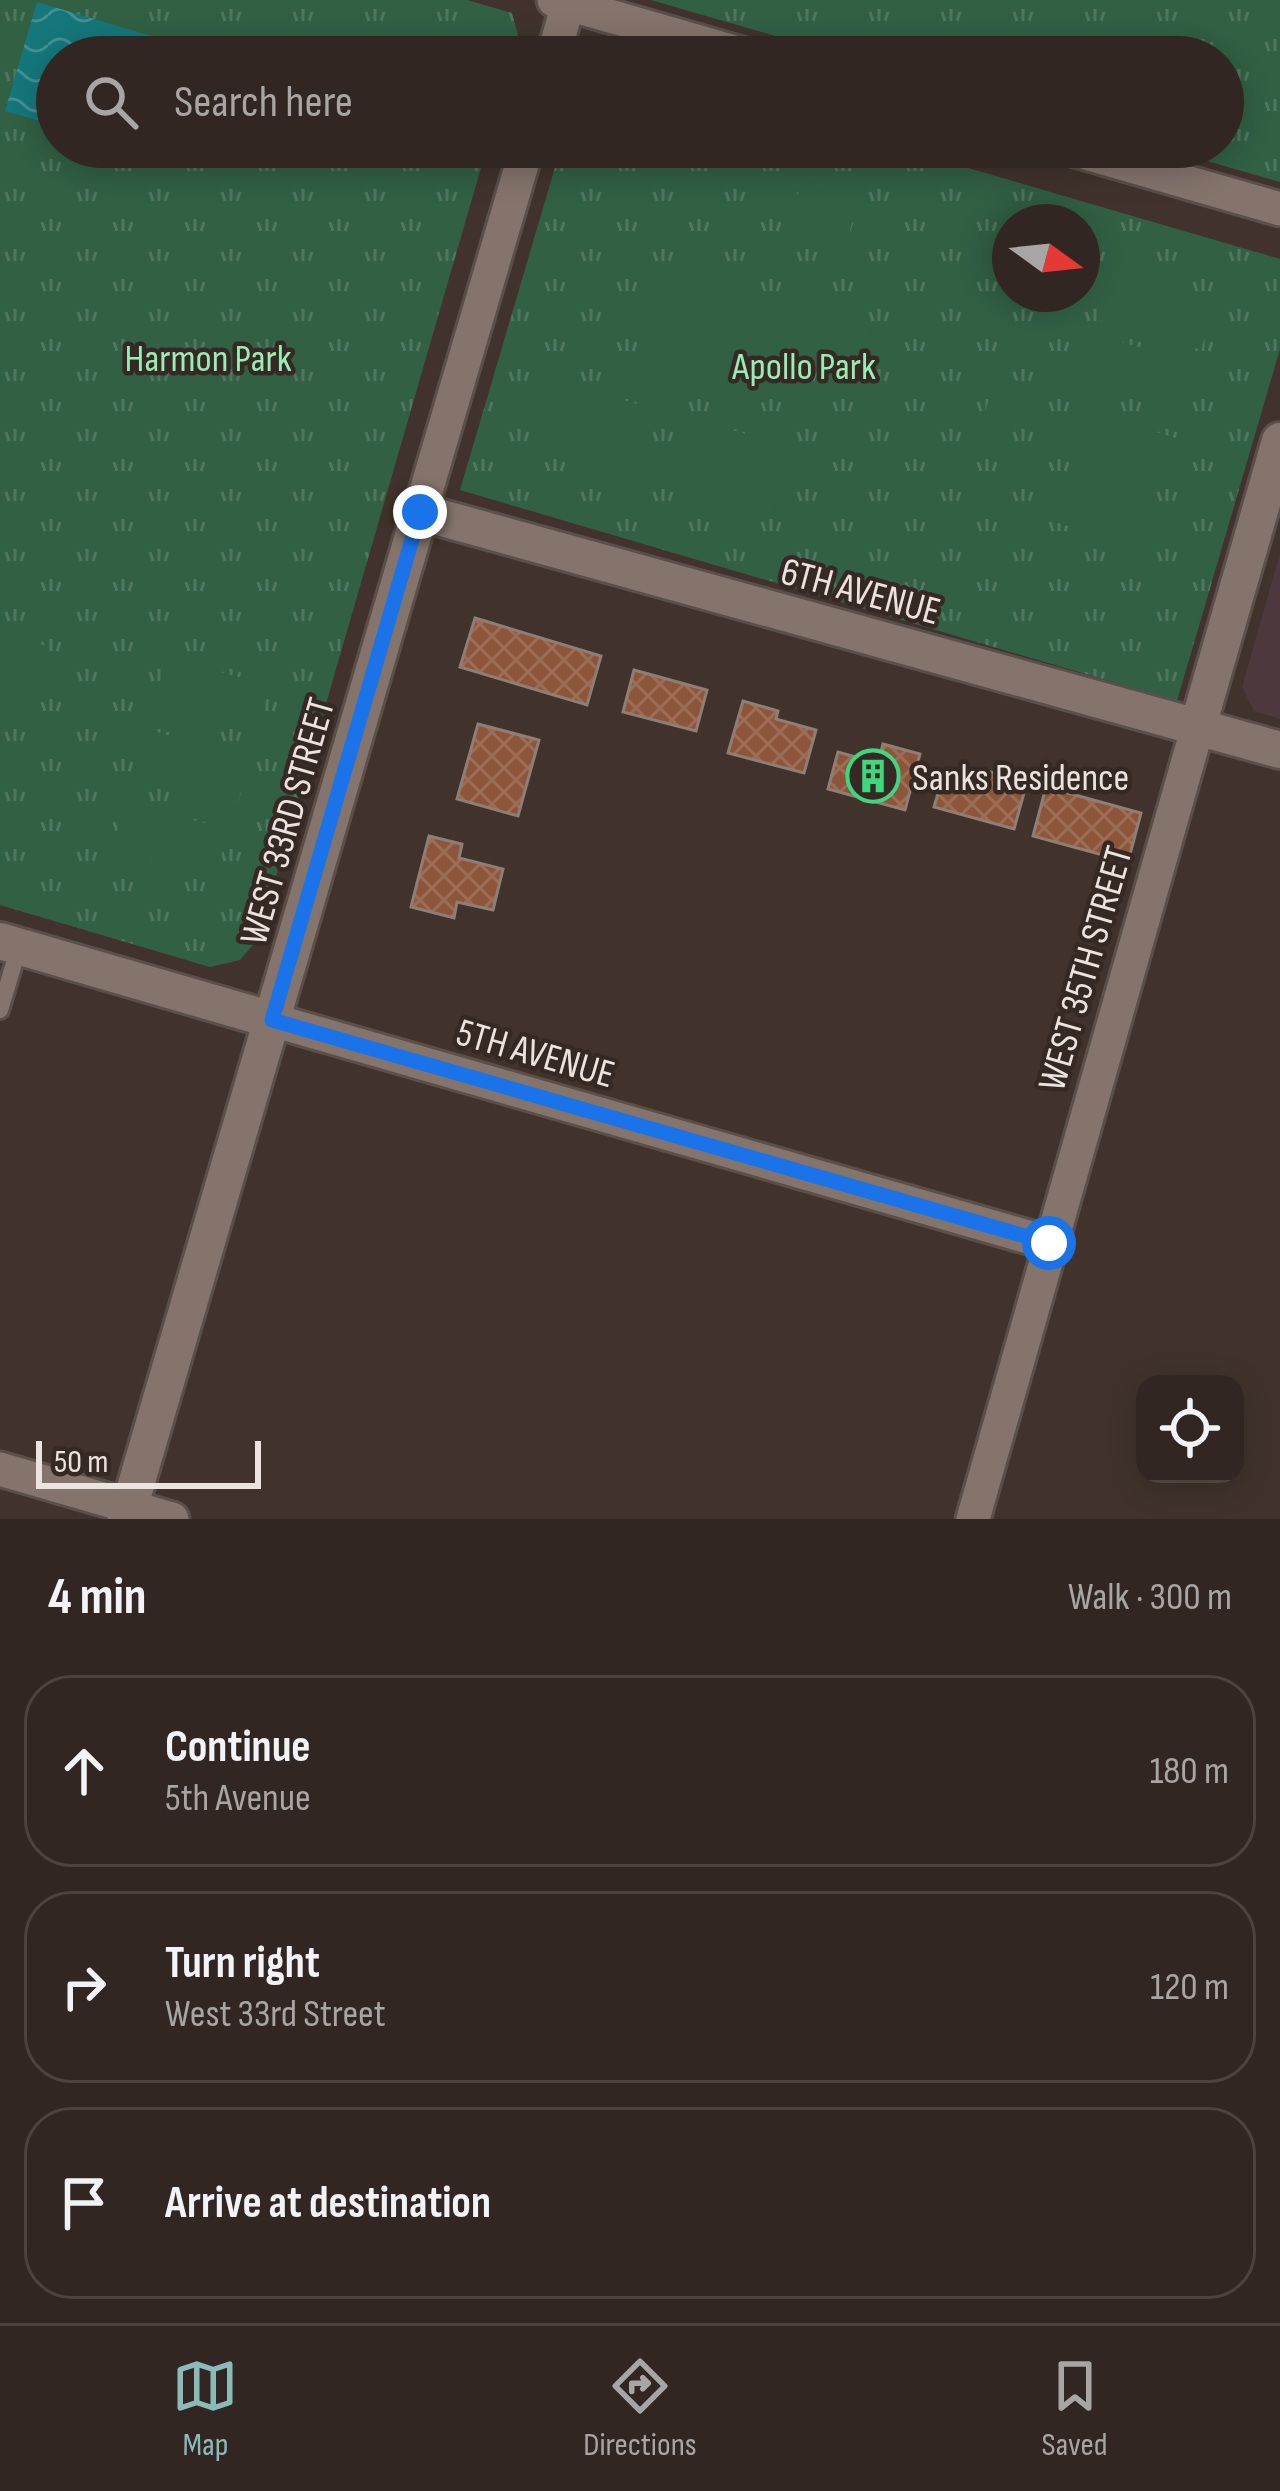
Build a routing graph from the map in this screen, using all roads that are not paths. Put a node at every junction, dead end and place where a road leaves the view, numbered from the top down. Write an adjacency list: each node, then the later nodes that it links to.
1 (563, 1): 2 (street); 3 (street)
2 (557, 36)
3 (681, 36)
4 (520, 168): 8 (street, WEST 33RD STREET)
5 (1137, 168): 6 (street)
6 (1280, 209)
7 (1280, 440): 9 (street, WEST 35TH STREET)
8 (420, 512): 9 (street, 6TH AVENUE); 13 (street, WEST 33RD STREET)
9 (1198, 726): 10 (street, 6TH AVENUE); 14 (street, WEST 35TH STREET)
10 (1280, 750)
11 (9, 944): 12 (lane); 13 (street, 5TH AVENUE)
12 (0, 1010)
13 (272, 1020): 14 (street, 5TH AVENUE); 16 (street, WEST 33RD STREET)
14 (1049, 1243): 18 (street, WEST 35TH STREET)
15 (0, 1469): 16 (street)
16 (128, 1513): 17 (street)
17 (172, 1519)
18 (973, 1519)

